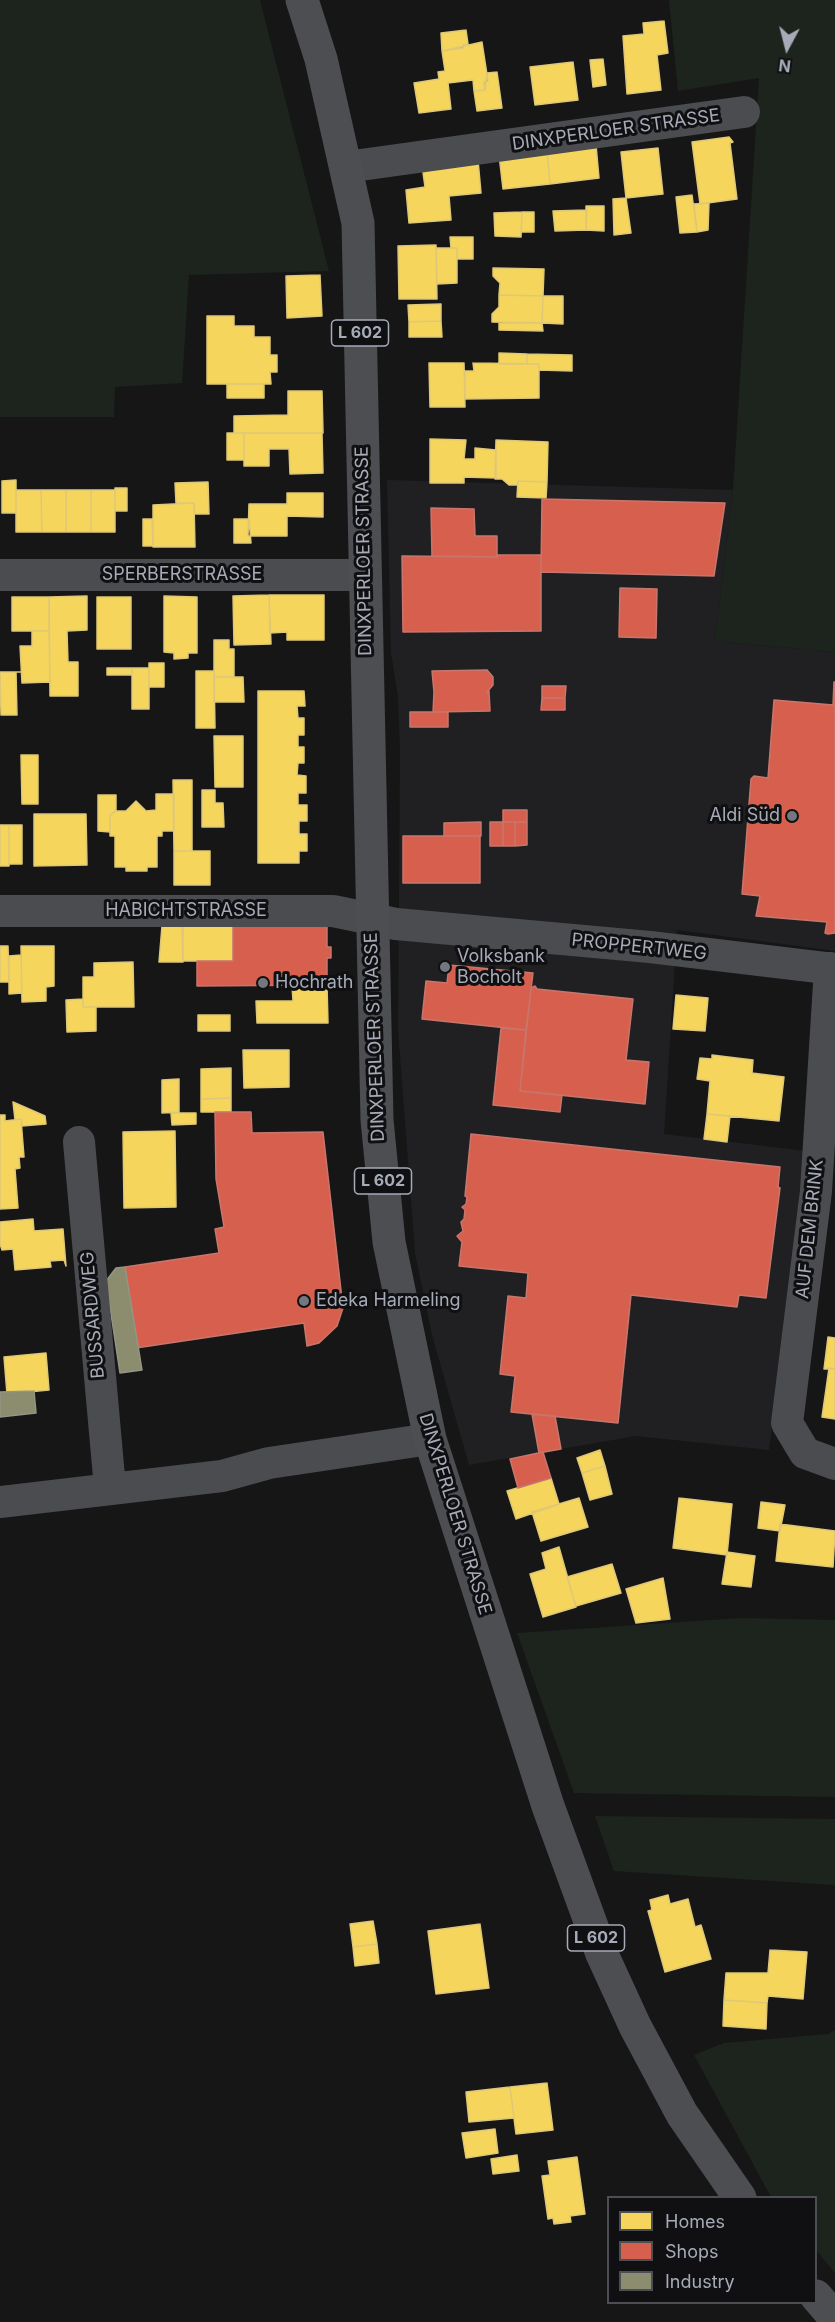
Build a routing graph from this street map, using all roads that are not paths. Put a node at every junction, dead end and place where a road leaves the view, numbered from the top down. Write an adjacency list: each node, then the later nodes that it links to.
1 (302, 0): 3 (main road, DINXPERLOER STRASSE / L 602)
2 (744, 112): 3 (street, DINXPERLOER STRASSE)
3 (346, 167): 5 (main road, DINXPERLOER STRASSE / L 602)
4 (0, 575): 5 (street, SPERBERSTRASSE)
5 (365, 575): 7 (main road, DINXPERLOER STRASSE / L 602)
6 (0, 911): 7 (street, HABICHTSTRASSE)
7 (371, 919): 8 (street, PROPPERTWEG); 10 (main road, DINXPERLOER STRASSE / L 602)
8 (832, 968): 11 (street, AUF DEM BRINK)
9 (79, 1142): 12 (street, BUSSARDWEG)
10 (430, 1439): 12 (street); 14 (main road, DINXPERLOER STRASSE / L 602)
11 (835, 1464)
12 (110, 1488): 13 (street)
13 (0, 1502)
14 (739, 2196)
15 (817, 2297): 16 (main road)
16 (835, 2318)

